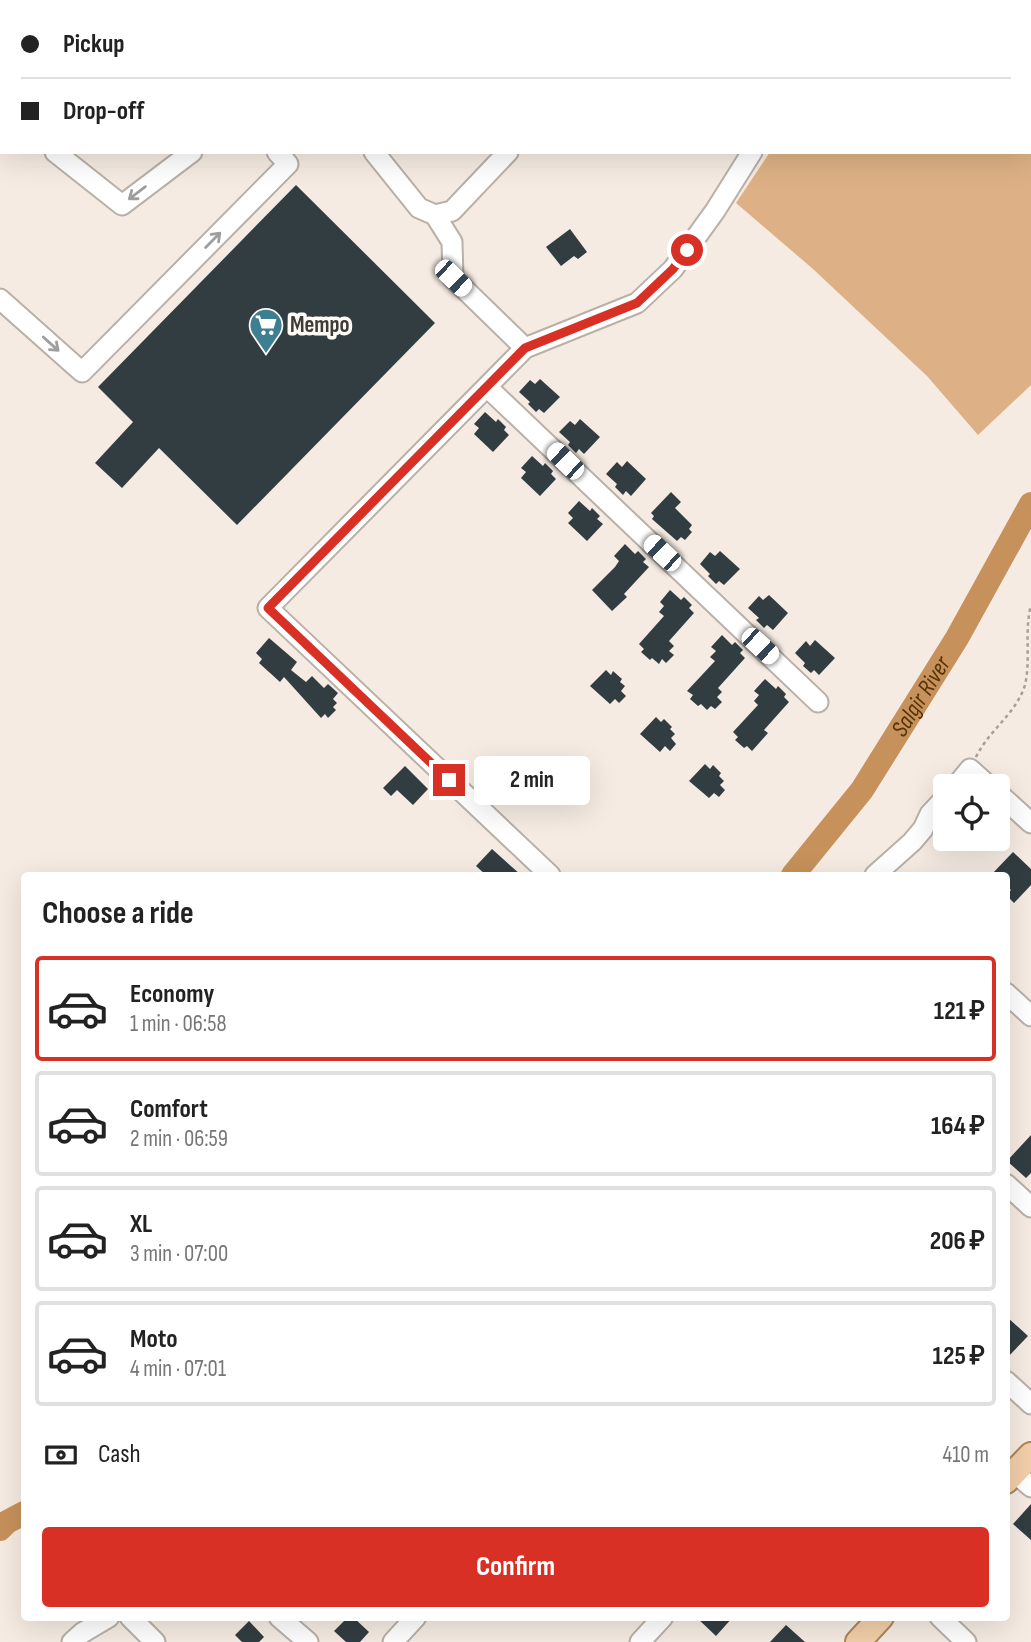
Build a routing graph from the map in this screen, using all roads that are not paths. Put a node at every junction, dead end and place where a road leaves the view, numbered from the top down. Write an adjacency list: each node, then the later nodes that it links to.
1 (58, 154): 2 (street, one-way to 1)
2 (189, 154)
3 (376, 154): 7 (street)
4 (506, 154): 7 (street)
5 (751, 154): 9 (street)
6 (288, 156): 8 (street, one-way to 6)
7 (435, 215): 9 (street)
8 (0, 299)
9 (525, 348): 10 (street)
10 (487, 387): 11 (street); 15 (street)
11 (818, 702)
12 (1010, 804): 14 (street)
13 (933, 811): 16 (street)
14 (1031, 823)
15 (547, 872)
16 (880, 872)
17 (1010, 997): 18 (street)
18 (1031, 1016)
19 (1010, 1188): 20 (street)
20 (1031, 1207)
21 (1010, 1385): 22 (street)
22 (1031, 1404)
23 (102, 1621): 30 (street)
24 (134, 1621): 31 (street)
25 (284, 1621): 32 (street)
26 (412, 1621): 33 (street)
27 (659, 1621): 34 (street)
28 (877, 1621): 35 (main road)
29 (944, 1621): 36 (street)
30 (72, 1642)
31 (155, 1642)
32 (308, 1642)
33 (393, 1642)
34 (640, 1642)
35 (858, 1642)
36 (966, 1642)

